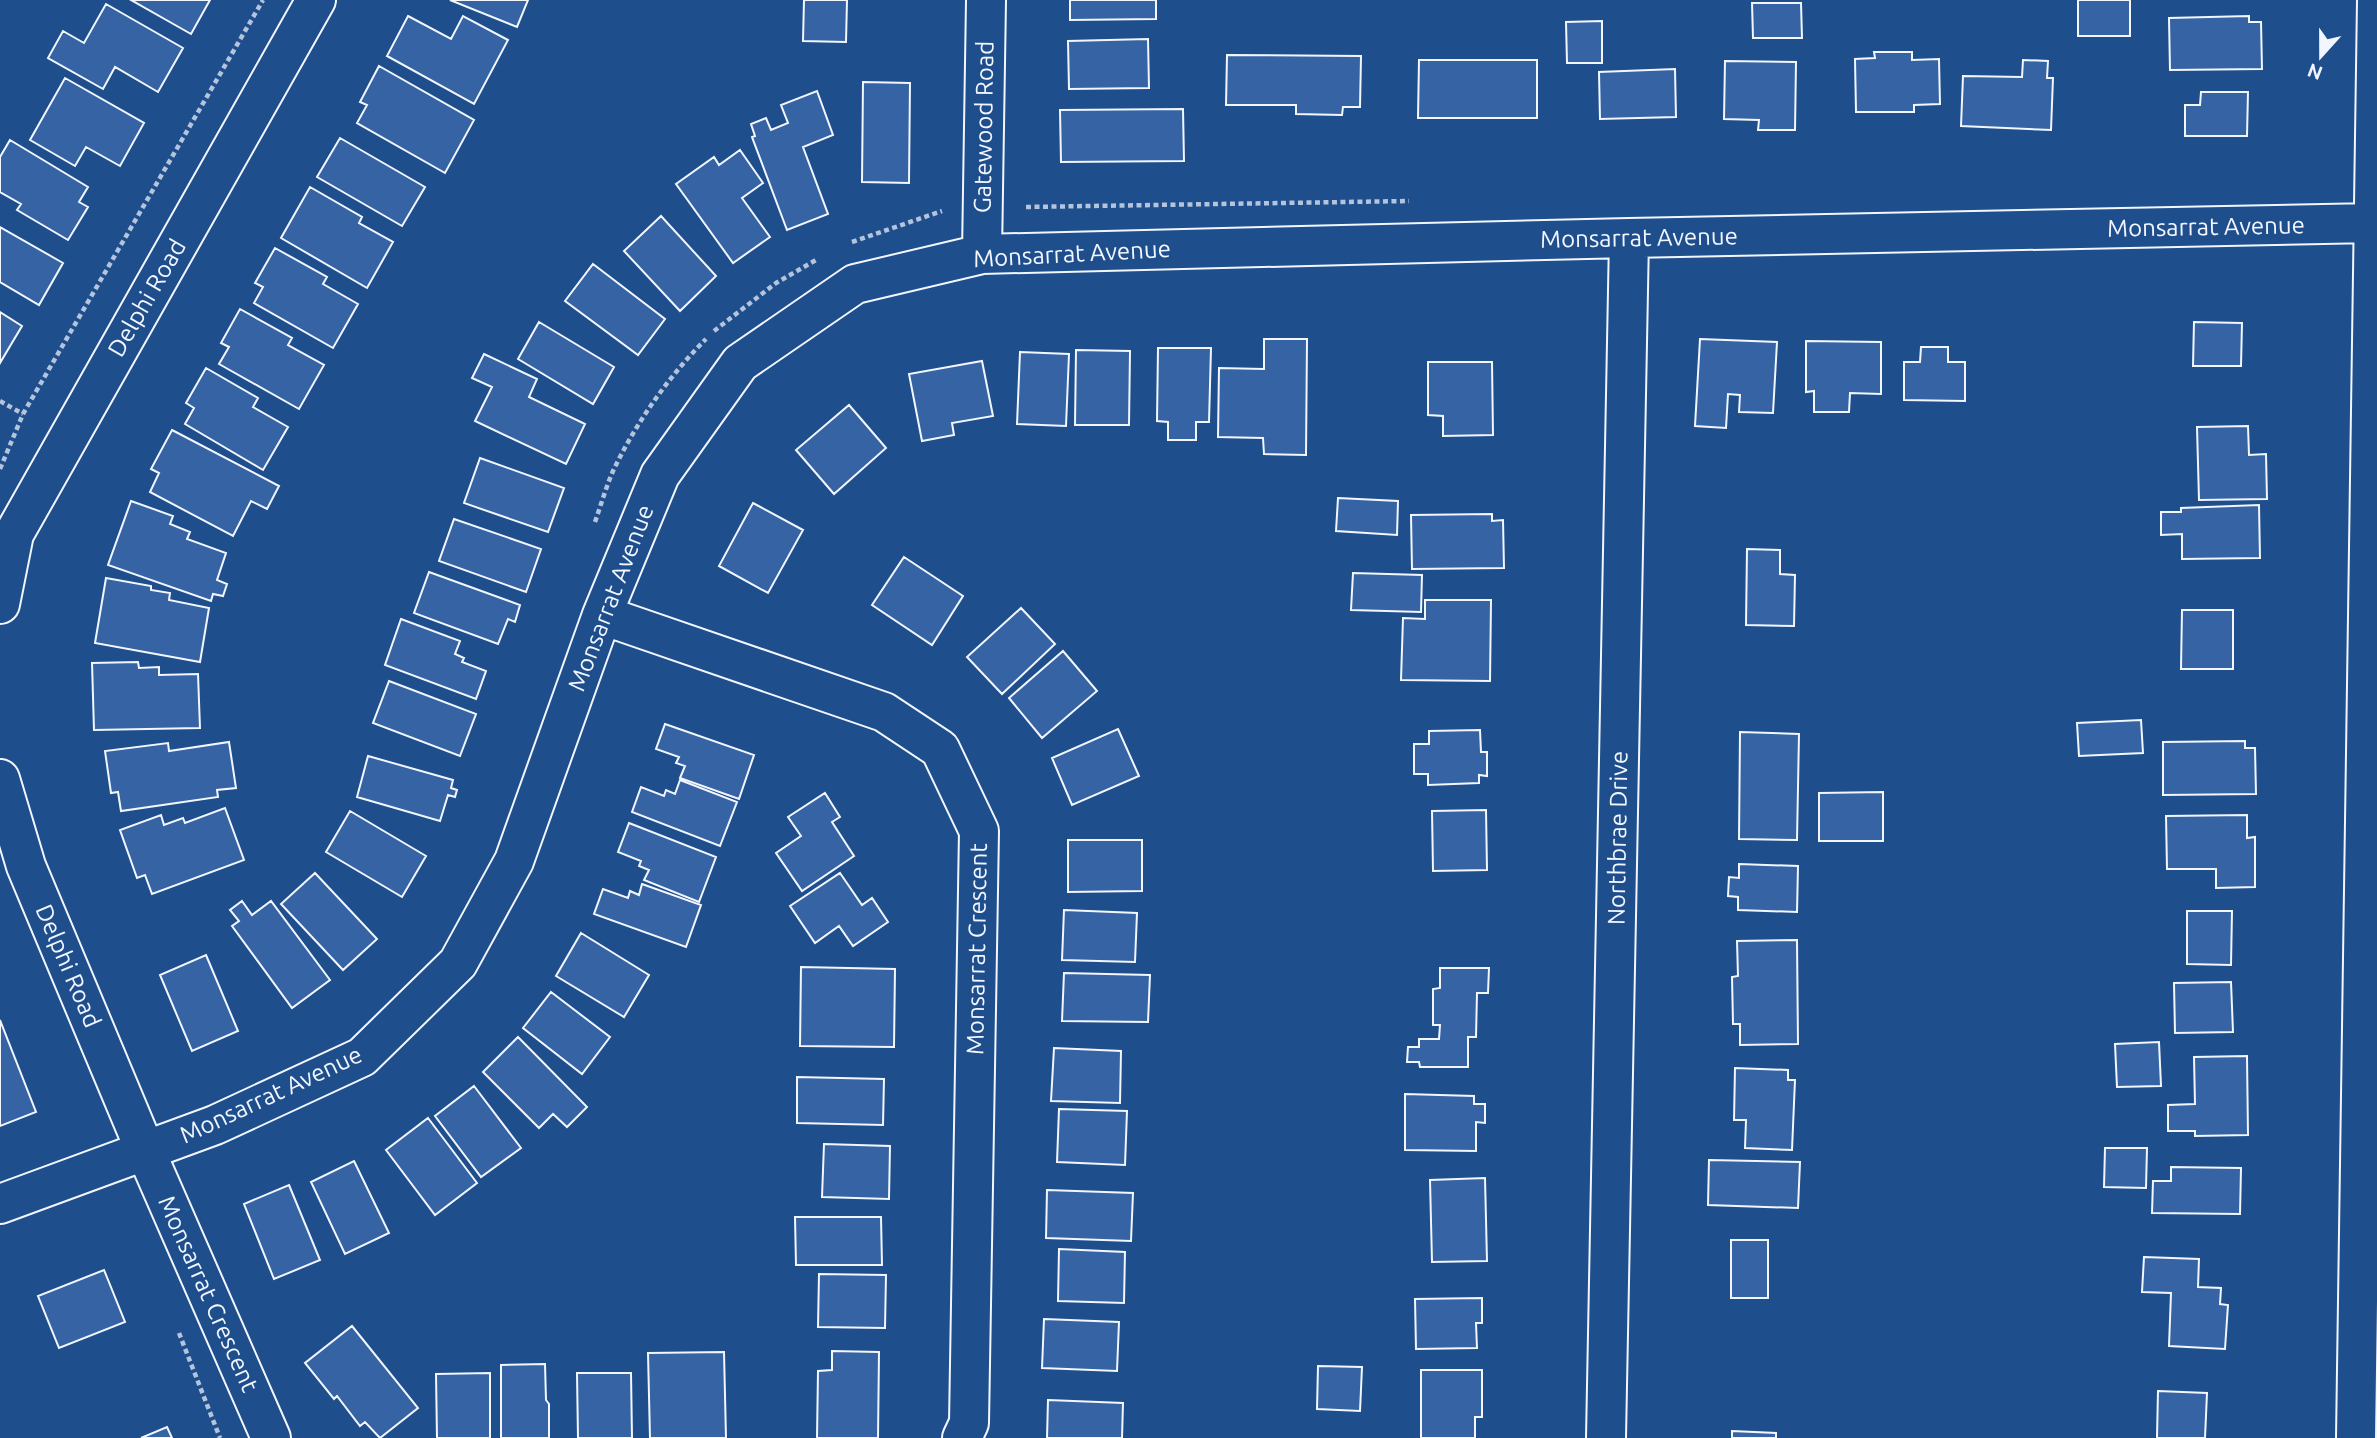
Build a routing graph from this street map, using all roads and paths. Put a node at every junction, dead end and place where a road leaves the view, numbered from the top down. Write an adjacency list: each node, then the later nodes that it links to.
1 (263, 0): 10 (path)
2 (316, 0): 12 (street, Delphi Road)
3 (986, 0): 7 (street, Gatewood Road)
4 (2377, 0): 5 (street)
5 (2373, 223): 6 (street, Monsarrat Avenue); 8 (street)
6 (1629, 237): 7 (street, Monsarrat Avenue); 20 (street, Northbrae Drive)
7 (982, 254): 13 (street, Monsarrat Avenue)
8 (2374, 394): 17 (street)
9 (0, 401): 10 (path)
10 (23, 414): 11 (path)
11 (0, 469)
12 (0, 604)
13 (602, 615): 15 (street, Monsarrat Avenue); 19 (street, Monsarrat Crescent)
14 (0, 779): 15 (street, Delphi Road)
15 (145, 1150): 16 (street, Monsarrat Avenue); 18 (street, Monsarrat Crescent)
16 (0, 1204)
17 (2367, 1362): 21 (street)
18 (271, 1438)
19 (962, 1438)
20 (1606, 1438)
21 (2356, 1438)

